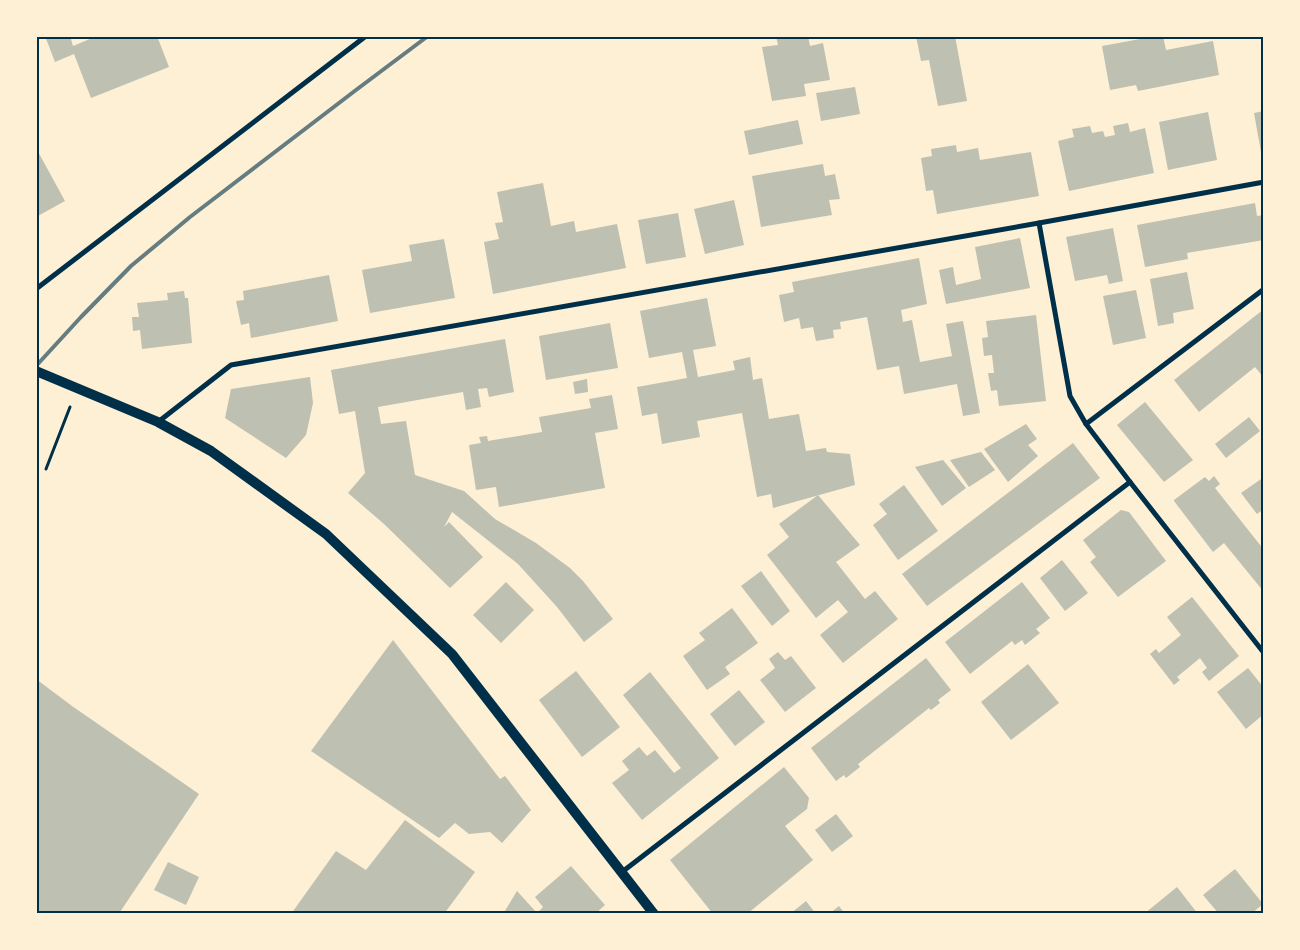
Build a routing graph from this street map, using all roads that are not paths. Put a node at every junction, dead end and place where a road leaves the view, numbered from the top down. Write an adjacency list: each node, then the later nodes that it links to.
1 (366, 36): 5 (street)
2 (1264, 182): 3 (street)
3 (1040, 223): 7 (street); 8 (street)
4 (1264, 289): 8 (street)
5 (36, 290)
6 (36, 372): 7 (main road)
7 (158, 422): 11 (main road)
8 (1086, 424): 9 (street)
9 (1130, 482): 10 (street); 11 (street)
10 (1264, 653)
11 (622, 872): 12 (main road)
12 (654, 914)

